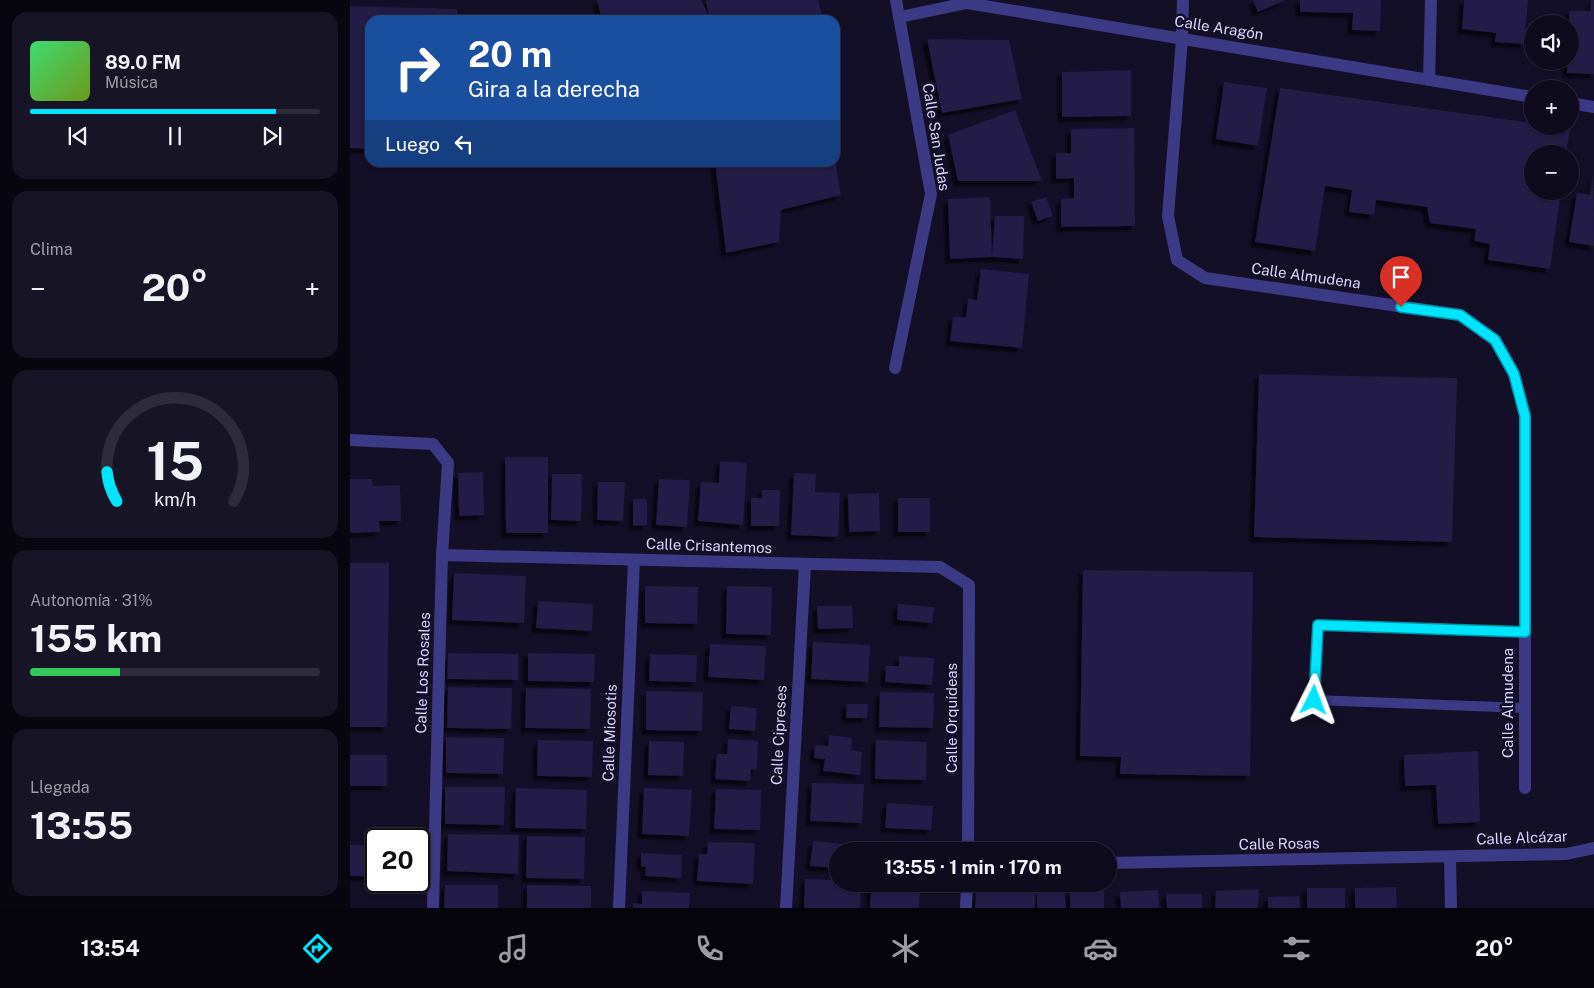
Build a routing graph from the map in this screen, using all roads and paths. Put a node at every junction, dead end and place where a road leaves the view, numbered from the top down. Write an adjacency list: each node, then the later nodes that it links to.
1 (896, 0): 4 (street, Calle San Judas)
2 (1183, 0): 5 (street, Calle Almudena)
3 (1431, 0): 6 (street)
4 (900, 17): 5 (street, Calle Aragón); 10 (street, Calle San Judas)
5 (1182, 39): 6 (street, Calle Aragón); 16 (street, Calle Almudena)
6 (1429, 80): 7 (street, Calle Aragón)
7 (1524, 96)
8 (1579, 105): 9 (street)
9 (1594, 108)
10 (895, 368)
11 (350, 440): 12 (street, Calle Los Rosales)
12 (442, 555): 13 (street, Calle Crisantemos); 24 (street, Calle Los Rosales)
13 (634, 560): 14 (street, Calle Crisantemos); 25 (street, Calle Miosotis)
14 (805, 565): 15 (street, Calle Crisantemos); 26 (street, Calle Cipreses)
15 (969, 585): 19 (street, Calle Orquídeas)
16 (1525, 632): 17 (street, Calle Almudena); 17 (lane)
17 (1525, 708): 18 (street, Calle Almudena)
18 (1525, 788)
19 (968, 842)
20 (1594, 848): 21 (street, Calle Alcázar)
21 (1450, 857): 22 (street, Calle Rosas); 28 (street)
22 (1117, 863)
23 (967, 892): 27 (street)
24 (433, 908)
25 (619, 908)
26 (786, 908)
27 (966, 908)
28 (1451, 908)

